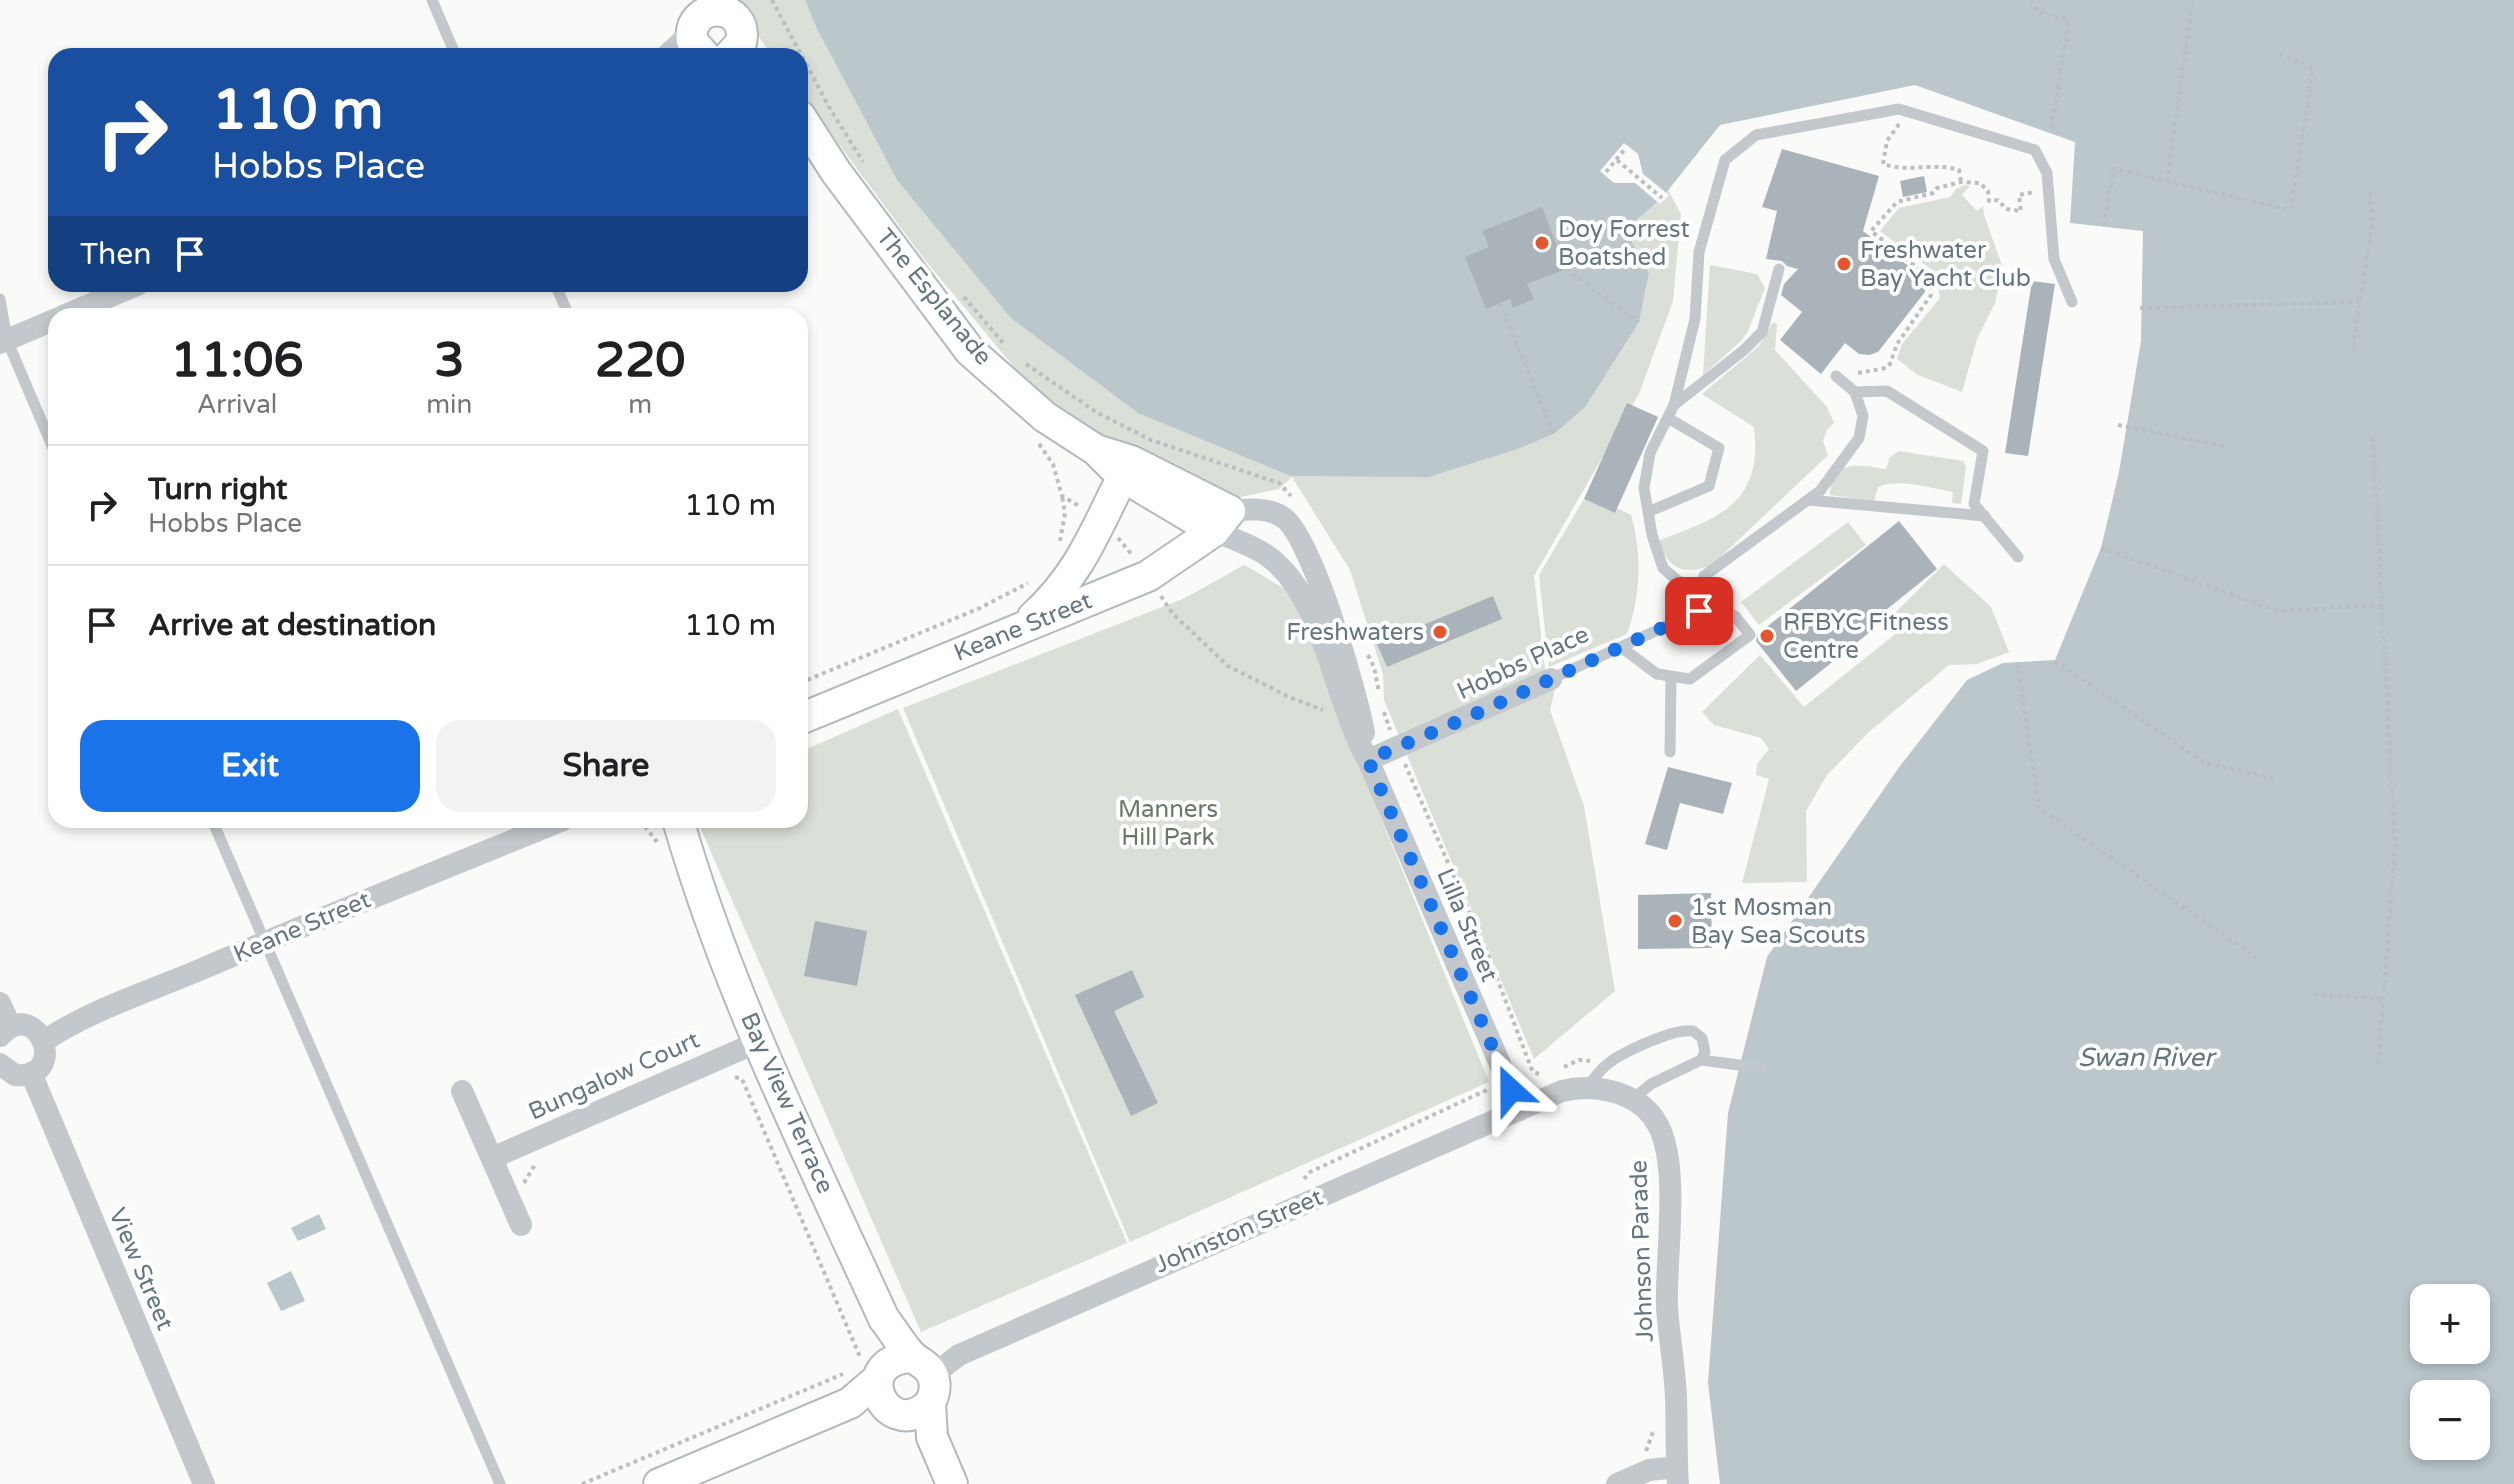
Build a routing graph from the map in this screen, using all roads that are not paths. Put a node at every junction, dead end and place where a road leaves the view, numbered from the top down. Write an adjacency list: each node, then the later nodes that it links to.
1 (432, 0): 3 (lane)
2 (715, 4): 4 (street); 5 (street)
3 (453, 48)
4 (718, 48)
5 (722, 48)
6 (808, 128): 19 (street, The Esplanade)
7 (1779, 269): 16 (lane)
8 (120, 292): 11 (street)
9 (0, 299): 13 (lane)
10 (2072, 302): 16 (lane)
11 (82, 308)
12 (48, 322): 13 (street)
13 (3, 342): 18 (lane)
14 (1836, 376): 15 (lane)
15 (1855, 392): 20 (lane); 22 (lane)
16 (1674, 405): 17 (lane)
17 (1668, 418): 21 (lane); 21 (lane)
18 (48, 438)
19 (1127, 468): 23 (street, The Esplanade); 27 (street)
20 (1808, 500): 22 (lane); 25 (lane)
21 (1648, 512): 25 (lane)
22 (1985, 516): 24 (lane)
23 (1222, 521): 27 (street, Keane Street); 33 (street, Lilla Street); 33 (street, Lilla Street)
24 (2018, 557)
25 (1703, 588): 26 (lane)
26 (1699, 611): 28 (lane, Hobbs Place); 29 (lane)
27 (1020, 629): 31 (street, Keane Street)
28 (1621, 647): 29 (lane); 30 (lane, Hobbs Place)
29 (1671, 676): 32 (lane)
30 (1551, 679): 33 (street, Hobbs Place)
31 (808, 716)
32 (1670, 752)
33 (1368, 760): 51 (street, Lilla Street)
34 (215, 828): 39 (lane)
35 (544, 828): 39 (street, Keane Street)
36 (663, 828): 38 (street, Bay View Terrace)
37 (680, 828): 38 (street, Bay View Terrace)
38 (696, 884): 43 (street, Bay View Terrace)
39 (264, 943): 42 (street, Keane Street); 57 (lane)
40 (0, 1003): 41 (street)
41 (6, 1032): 42 (street)
42 (44, 1041): 47 (street)
43 (758, 1042): 52 (street, Bungalow Court); 54 (street, Bay View Terrace)
44 (1701, 1060): 46 (lane); 48 (lane); 50 (lane)
45 (0, 1064): 47 (street)
46 (1762, 1068)
47 (31, 1073): 56 (street, View Street)
48 (1587, 1087): 50 (street); 51 (street)
49 (462, 1091): 52 (street)
50 (1633, 1099): 55 (street, Johnson Parade)
51 (1520, 1110): 54 (street, Johnston Street)
52 (492, 1158): 53 (street)
53 (521, 1225)
54 (896, 1378): 58 (street, Johnston Street); 59 (street)
55 (1678, 1476): 60 (street)
56 (204, 1484)
57 (500, 1484)
58 (659, 1484)
59 (952, 1484)
60 (1617, 1484)

